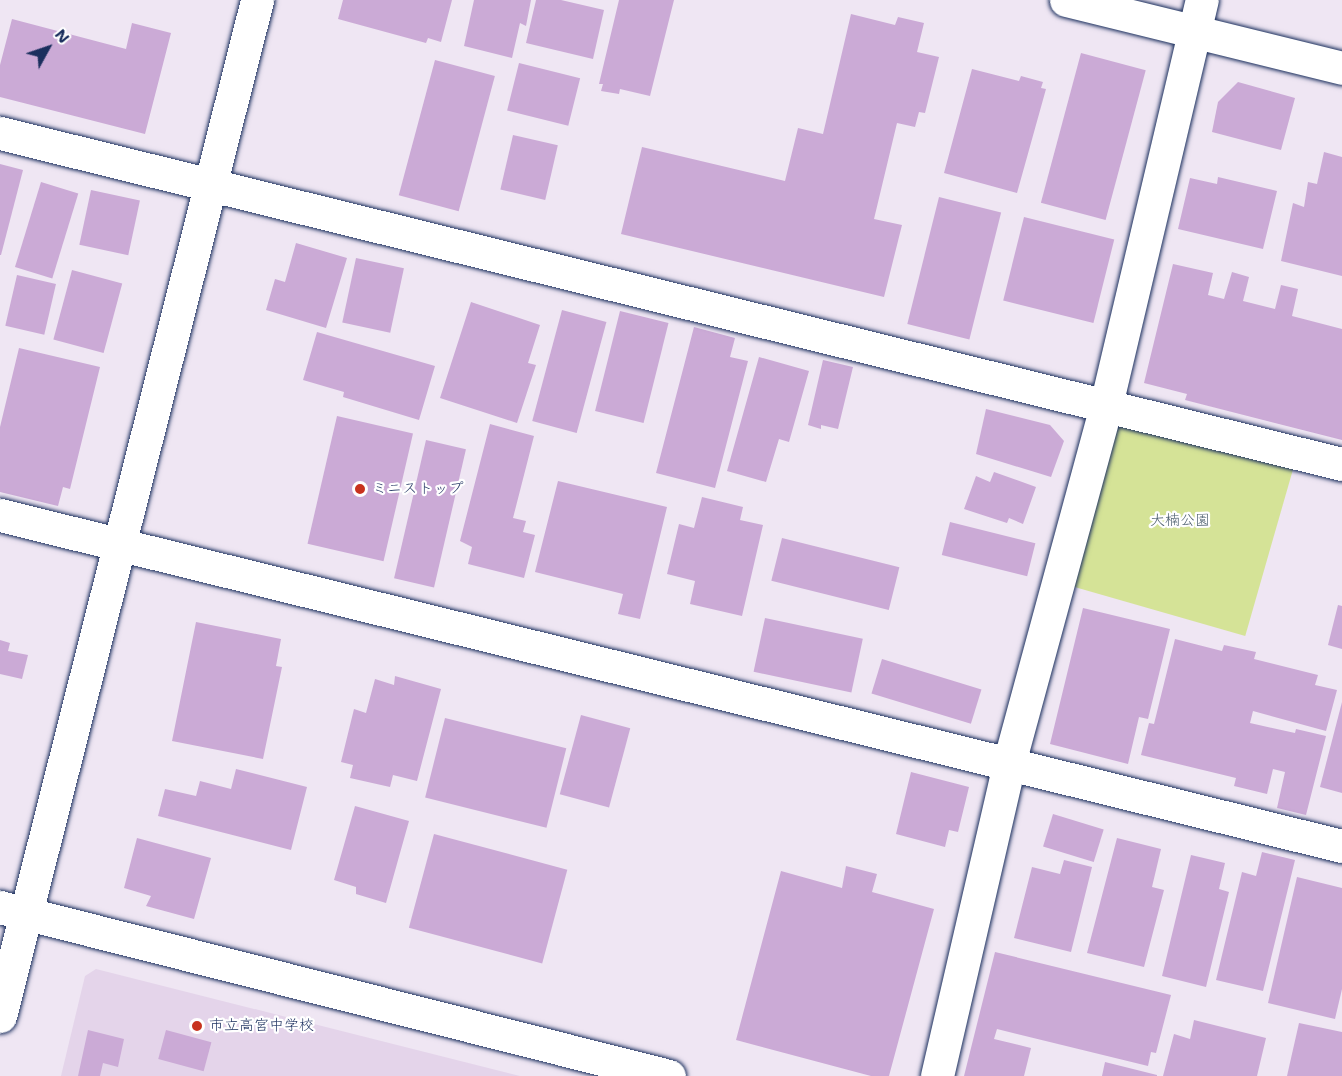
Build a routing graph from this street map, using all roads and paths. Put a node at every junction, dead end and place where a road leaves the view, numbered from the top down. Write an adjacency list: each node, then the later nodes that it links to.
1 (257, 0): 7 (street)
2 (1066, 0): 4 (street)
3 (1202, 0): 4 (street)
4 (1195, 32): 5 (street); 8 (street)
5 (1342, 68)
6 (0, 133): 7 (street)
7 (211, 186): 8 (street); 11 (street)
8 (1106, 405): 9 (street); 12 (street)
9 (1342, 464)
10 (0, 515): 11 (street)
11 (120, 546): 12 (street); 14 (street)
12 (1009, 763): 13 (street); 17 (street)
13 (1342, 846)
14 (13, 910): 15 (street); 16 (street)
15 (0, 1016)
16 (669, 1076)
17 (937, 1076)

